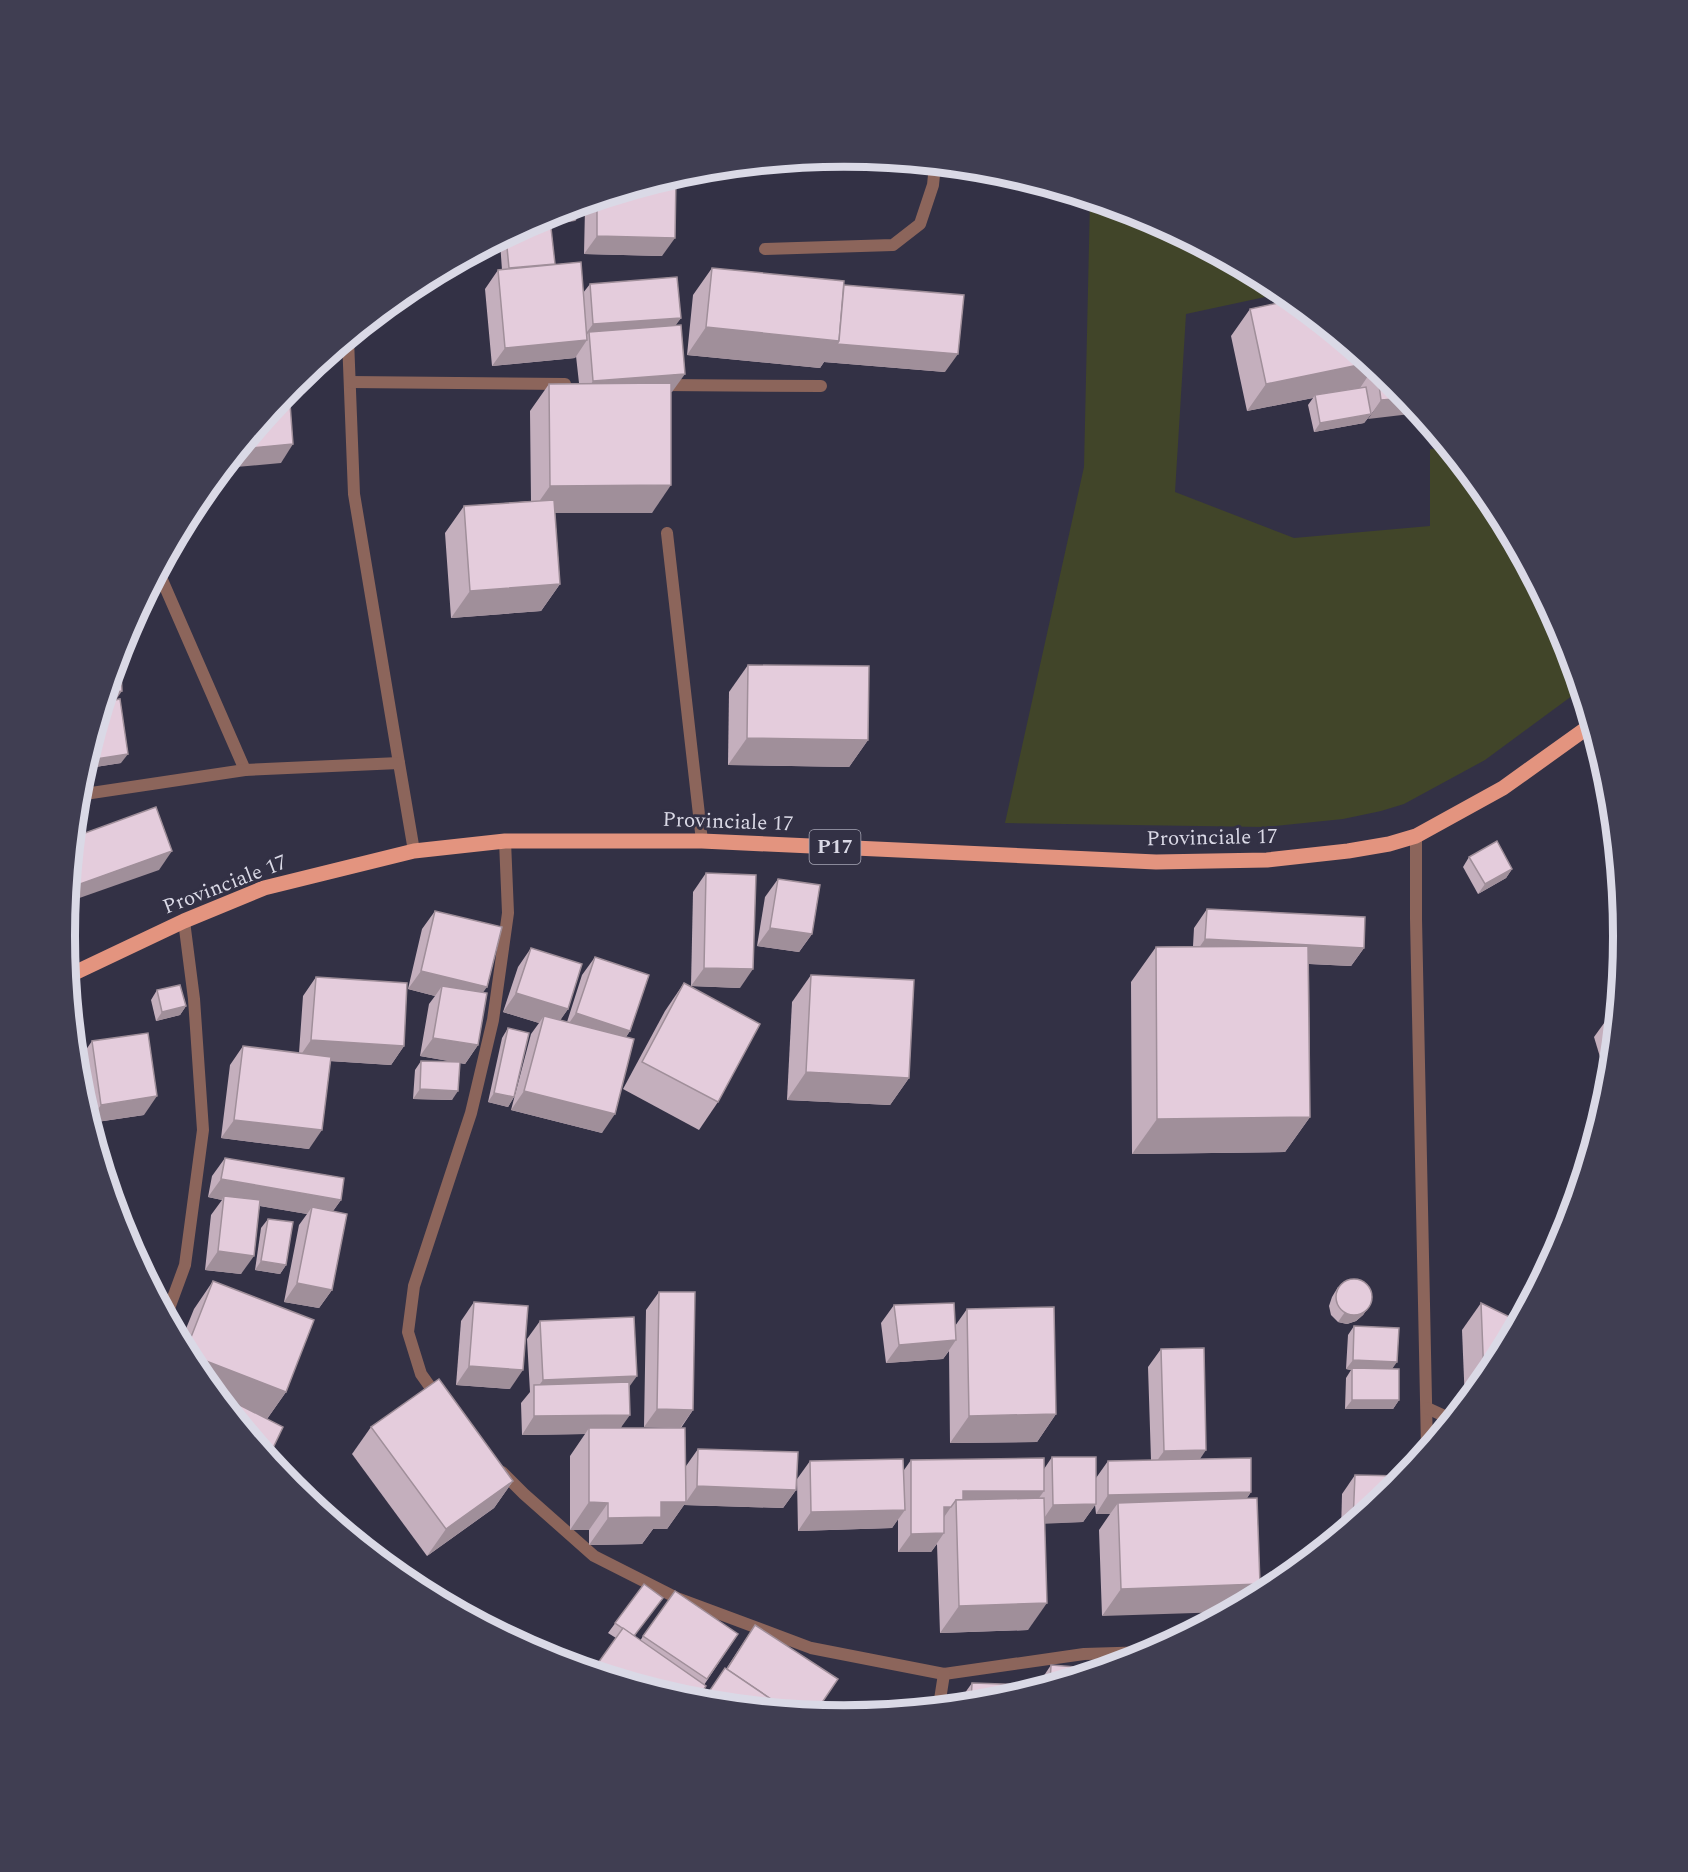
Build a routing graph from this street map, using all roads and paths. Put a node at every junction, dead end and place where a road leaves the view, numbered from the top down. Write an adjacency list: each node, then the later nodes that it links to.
1 (934, 173): 2 (street)
2 (765, 249)
3 (348, 349): 4 (street)
4 (350, 382): 5 (street); 11 (street)
5 (573, 384)
6 (656, 385): 7 (street)
7 (821, 386)
8 (667, 533): 16 (street)
9 (162, 580): 12 (street)
10 (1585, 730): 14 (main road, Provinciale 17 / P17)
11 (399, 763): 12 (street); 17 (street)
12 (245, 770): 13 (street)
13 (89, 793)
14 (1416, 836): 16 (main road, Provinciale 17 / P17); 21 (street)
15 (505, 841): 16 (main road, Provinciale 17 / P17); 17 (main road, Provinciale 17 / P17); 22 (street)
16 (702, 841)
17 (414, 851): 18 (main road, Provinciale 17 / P17)
18 (184, 921): 19 (main road, Provinciale 17 / P17); 20 (street)
19 (76, 972)
20 (170, 1306)
21 (1426, 1407): 23 (street); 24 (street)
22 (449, 1412)
23 (1444, 1416)
24 (1427, 1437)
25 (493, 1462): 27 (street)
26 (1120, 1653): 27 (street)
27 (944, 1674): 28 (street)
28 (940, 1698)

